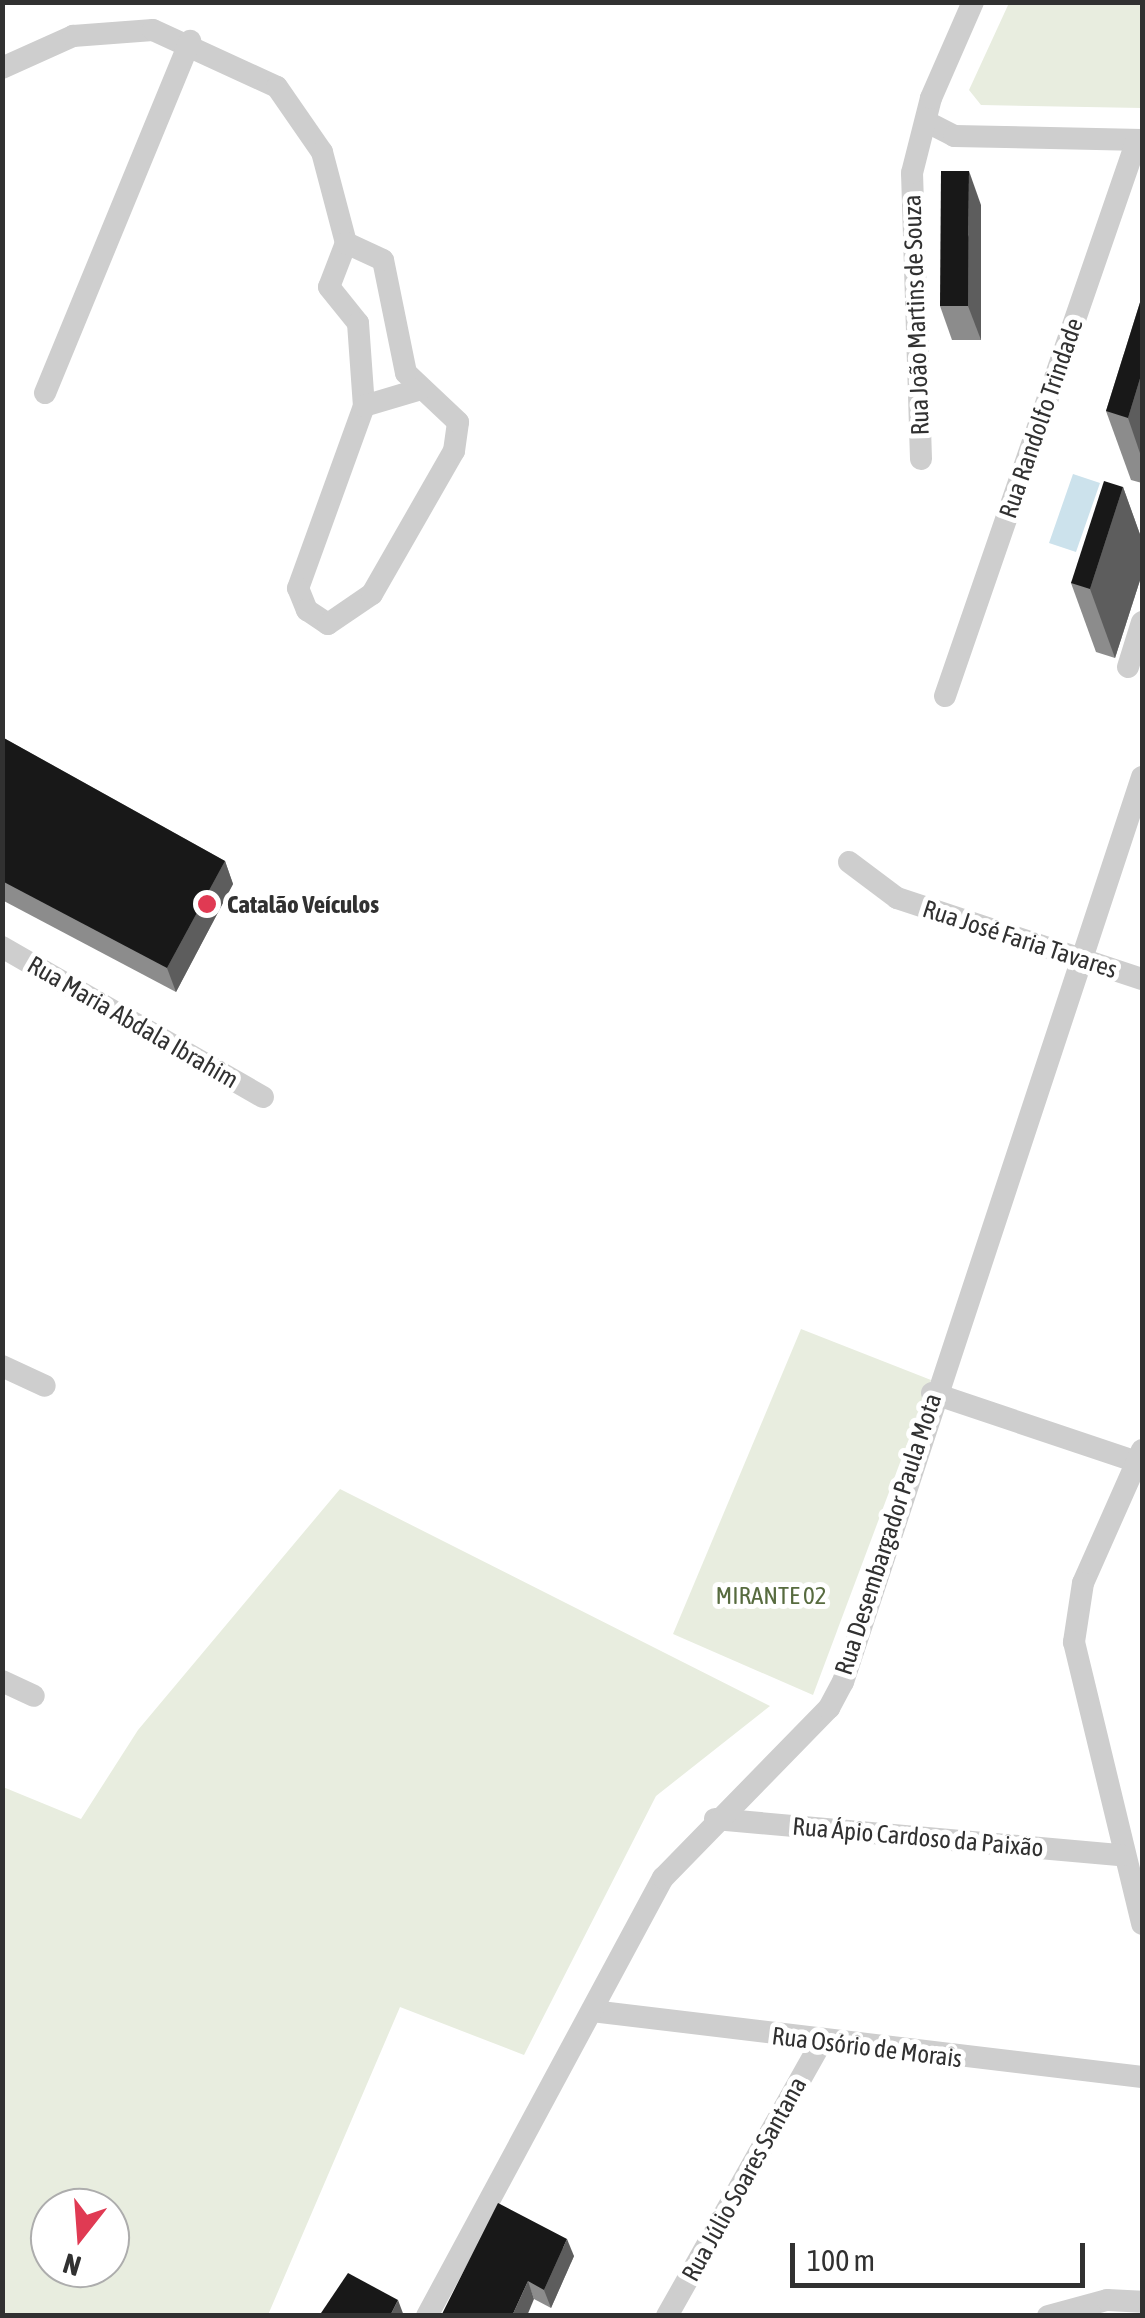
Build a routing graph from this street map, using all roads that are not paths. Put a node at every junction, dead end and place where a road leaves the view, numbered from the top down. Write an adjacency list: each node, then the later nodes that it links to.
1 (973, 2): 4 (street, Rua João Martins de Souza)
2 (190, 40): 3 (street); 6 (street); 10 (street)
3 (2, 68)
4 (930, 123): 5 (street); 12 (street, Rua João Martins de Souza)
5 (1140, 140): 15 (street, Rua Randolfo Trindade)
6 (346, 243): 7 (street); 8 (street)
7 (389, 314): 8 (street); 9 (street)
8 (358, 323): 11 (street)
9 (421, 389): 11 (street); 11 (street)
10 (45, 393)
11 (364, 406)
12 (921, 460)
13 (1142, 622): 14 (street)
14 (1128, 667)
15 (945, 696)
16 (1142, 776): 19 (street, Rua Desembargador Paula Mota)
17 (849, 862): 19 (street, Rua José Faria Tavares)
18 (2, 947): 21 (street, Rua Maria Abdala Ibrahim)
19 (1084, 960): 20 (street, Rua José Faria Tavares); 24 (street, Rua Desembargador Paula Mota)
20 (1142, 979)
21 (263, 1097)
22 (2, 1366): 23 (street)
23 (45, 1386)
24 (932, 1394): 25 (street); 28 (street, Rua Desembargador Paula Mota)
25 (1140, 1456): 29 (street)
26 (2, 1681): 27 (street)
27 (34, 1696)
28 (716, 1819): 29 (street, Rua Ápio Cardoso da Paixão); 31 (street, Rua Desembargador Paula Mota)
29 (1121, 1855): 30 (street)
30 (1142, 1924)
31 (592, 2011): 32 (street, Rua Osório de Morais); 35 (street, Rua Desembargador Paula Mota)
32 (821, 2043): 33 (street, Rua Osório de Morais); 36 (street, Rua Júlio Soares Santana)
33 (1142, 2077)
34 (1142, 2302): 37 (street)
35 (427, 2316)
36 (666, 2316)
37 (1048, 2316)

